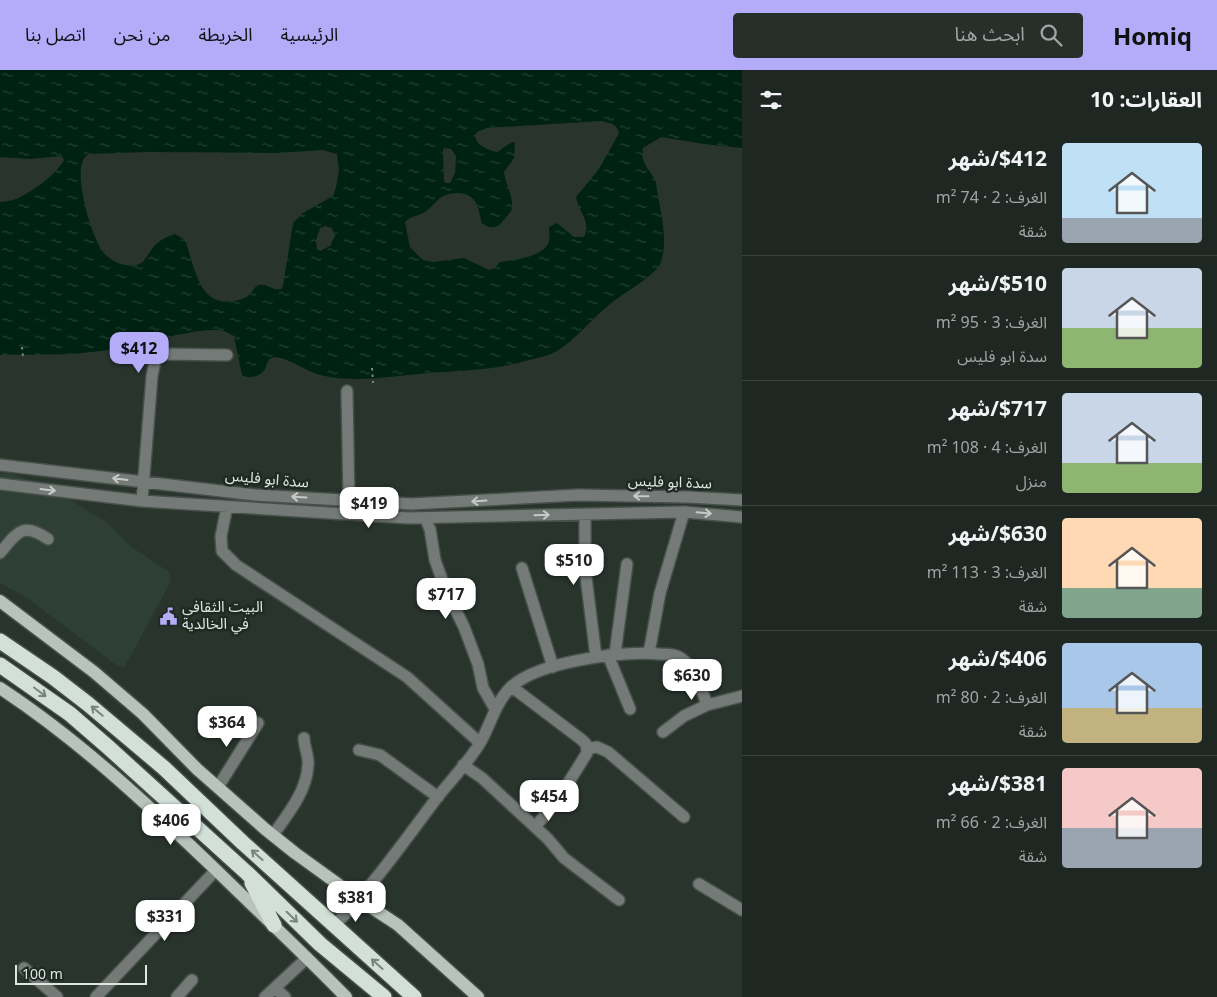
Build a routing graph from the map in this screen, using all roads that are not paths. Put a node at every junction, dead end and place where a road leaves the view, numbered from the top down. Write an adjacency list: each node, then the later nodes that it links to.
1 (227, 355): 4 (street)
2 (346, 391): 6 (street)
3 (0, 465): 4 (street, سدة ابو فليس, one-way to 3)
4 (144, 482): 6 (street, سدة ابو فليس, one-way to 4); 8 (street)
5 (0, 484): 8 (street, سدة ابو فليس, one-way to 8)
6 (349, 500): 7 (street, سدة ابو فليس, one-way to 6)
7 (742, 500)
8 (142, 501): 9 (street, سدة ابو فليس)
9 (227, 506): 13 (street, سدة ابو فليس); 35 (street)
10 (684, 512): 11 (street, سدة ابو فليس); 12 (street, سدة ابو فليس, one-way to 12); 20 (street)
11 (585, 514): 13 (street, سدة ابو فليس, one-way to 11); 22 (street)
12 (742, 517)
13 (425, 518): 29 (street)
14 (48, 539): 15 (street)
15 (0, 553)
16 (627, 564): 21 (street)
17 (522, 568): 24 (street)
18 (0, 601): 40 (main road)
19 (0, 641): 33 (highway, one-way to 19)
20 (649, 653): 21 (street); 28 (street)
21 (612, 655): 22 (street); 30 (street)
22 (596, 656): 24 (street)
23 (0, 665): 36 (highway, one-way to 36)
24 (553, 667): 25 (street)
25 (512, 686): 29 (street); 37 (street)
26 (0, 688): 45 (main road)
27 (742, 696): 28 (street)
28 (707, 705): 32 (street)
29 (495, 709): 35 (street)
30 (630, 709)
31 (258, 723): 40 (street)
32 (663, 732)
33 (123, 733): 36 (highway); 52 (highway, one-way to 33)
34 (304, 738): 44 (street)
35 (480, 743): 39 (street)
36 (108, 746): 46 (highway)
37 (587, 749): 42 (street); 43 (street)
38 (360, 750): 41 (street)
39 (463, 765): 41 (street); 43 (street)
40 (218, 787): 44 (main road)
41 (438, 797): 48 (street)
42 (684, 817)
43 (534, 828): 49 (street)
44 (273, 835): 48 (main road)
45 (216, 870): 51 (main road); 57 (street)
46 (247, 873): 51 (highway); 63 (highway, one-way to 63)
47 (699, 884): 50 (street)
48 (360, 900): 52 (street); 65 (main road)
49 (619, 900)
50 (742, 910)
51 (274, 926): 53 (main road)
52 (334, 926): 64 (highway, one-way to 52)
53 (307, 958): 56 (street); 62 (main road)
54 (24, 968): 58 (street)
55 (192, 980): 59 (street)
56 (275, 988): 60 (street); 61 (street)
57 (101, 995)
58 (57, 997)
59 (177, 997)
60 (265, 997)
61 (285, 997)
62 (346, 997)
63 (384, 997)
64 (414, 997)
65 (478, 997)

